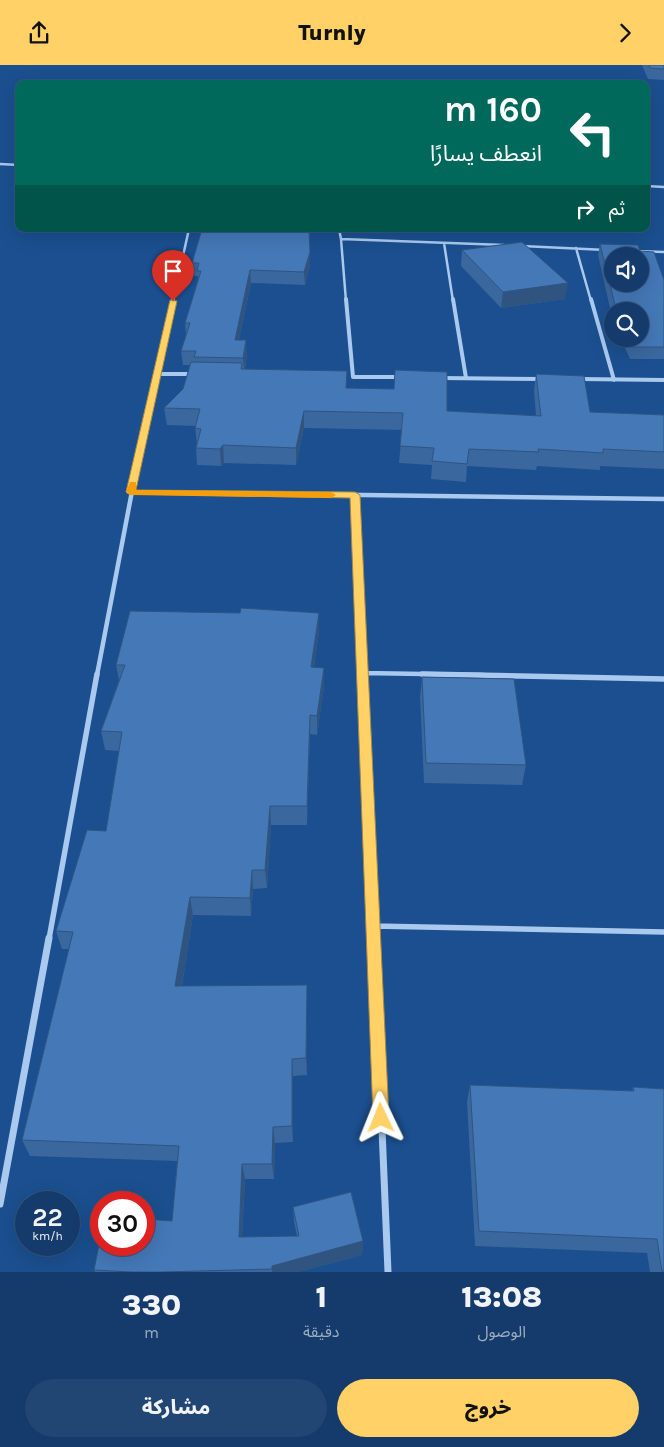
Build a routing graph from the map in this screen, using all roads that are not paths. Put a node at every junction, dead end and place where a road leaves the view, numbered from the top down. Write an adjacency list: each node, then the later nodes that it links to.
1 (0, 164): 2 (street)
2 (15, 165)
3 (650, 186): 4 (street)
4 (664, 187)
5 (188, 232): 15 (street)
6 (340, 232): 7 (street)
7 (341, 239): 8 (street); 18 (street)
8 (444, 243): 9 (street); 21 (street)
9 (510, 246)
10 (519, 246): 11 (street)
11 (576, 248): 12 (street); 24 (street)
12 (604, 249)
13 (649, 251): 14 (street)
14 (664, 252)
15 (157, 374): 16 (street); 26 (street)
16 (196, 374)
17 (343, 376): 18 (street)
18 (353, 377): 19 (street)
19 (400, 377)
20 (438, 377): 21 (street)
21 (466, 378): 22 (street)
22 (545, 379)
23 (574, 379): 24 (street)
24 (614, 380): 25 (street)
25 (664, 380)
26 (131, 492): 27 (street); 33 (street)
27 (355, 495): 28 (street); 29 (street)
28 (664, 499)
29 (363, 673): 30 (street); 31 (street)
30 (664, 679)
31 (373, 926): 32 (street); 34 (street)
32 (664, 932)
33 (0, 1204)
34 (388, 1272)

